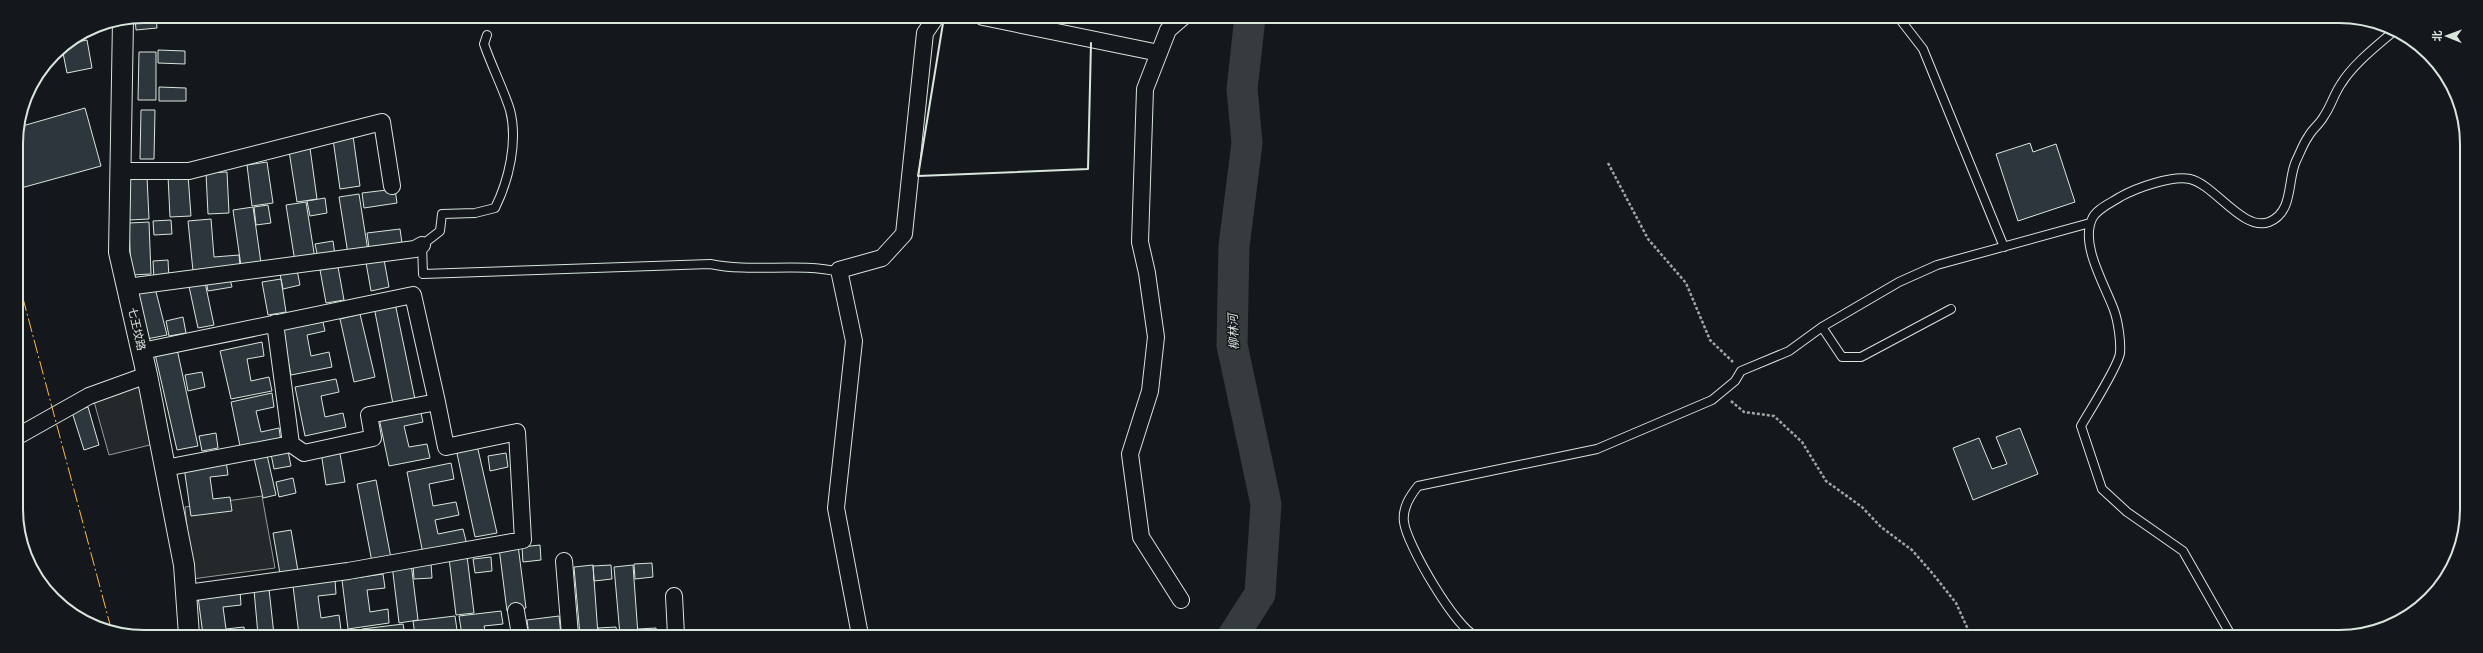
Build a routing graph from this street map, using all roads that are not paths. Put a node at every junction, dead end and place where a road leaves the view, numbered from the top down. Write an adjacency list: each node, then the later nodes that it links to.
1 (932, 23): 14 (street)
2 (1012, 23): 8 (street)
3 (1176, 23): 8 (street)
4 (1903, 23): 13 (lane)
5 (123, 25): 9 (street, 七王坟路)
6 (487, 35): 12 (lane)
7 (2390, 35): 11 (lane)
8 (1159, 53): 28 (street)
9 (121, 171): 10 (street); 15 (street, 七王坟路)
10 (392, 186)
11 (2090, 223): 13 (lane); 36 (lane)
12 (422, 245): 14 (lane); 15 (street)
13 (2004, 247): 18 (lane)
14 (840, 272): 34 (street)
15 (127, 287): 19 (street, 七王坟路)
16 (1951, 310): 18 (lane)
17 (274, 323): 19 (street); 21 (street); 23 (street)
18 (1822, 327): 35 (lane)
19 (142, 351): 20 (street, 七王坟路)
20 (147, 375): 22 (street); 24 (street, 七王坟路)
21 (437, 402): 23 (street); 26 (street)
22 (23, 433)
23 (291, 444): 24 (street)
24 (165, 468): 26 (street, 七王坟路)
25 (564, 561): 32 (street)
26 (187, 593): 30 (street, 七王坟路)
27 (674, 596): 33 (street)
28 (1181, 600)
29 (516, 611): 31 (street)
30 (189, 630)
31 (519, 630)
32 (570, 630)
33 (676, 630)
34 (859, 630)
35 (1470, 630)
36 (2228, 630)

